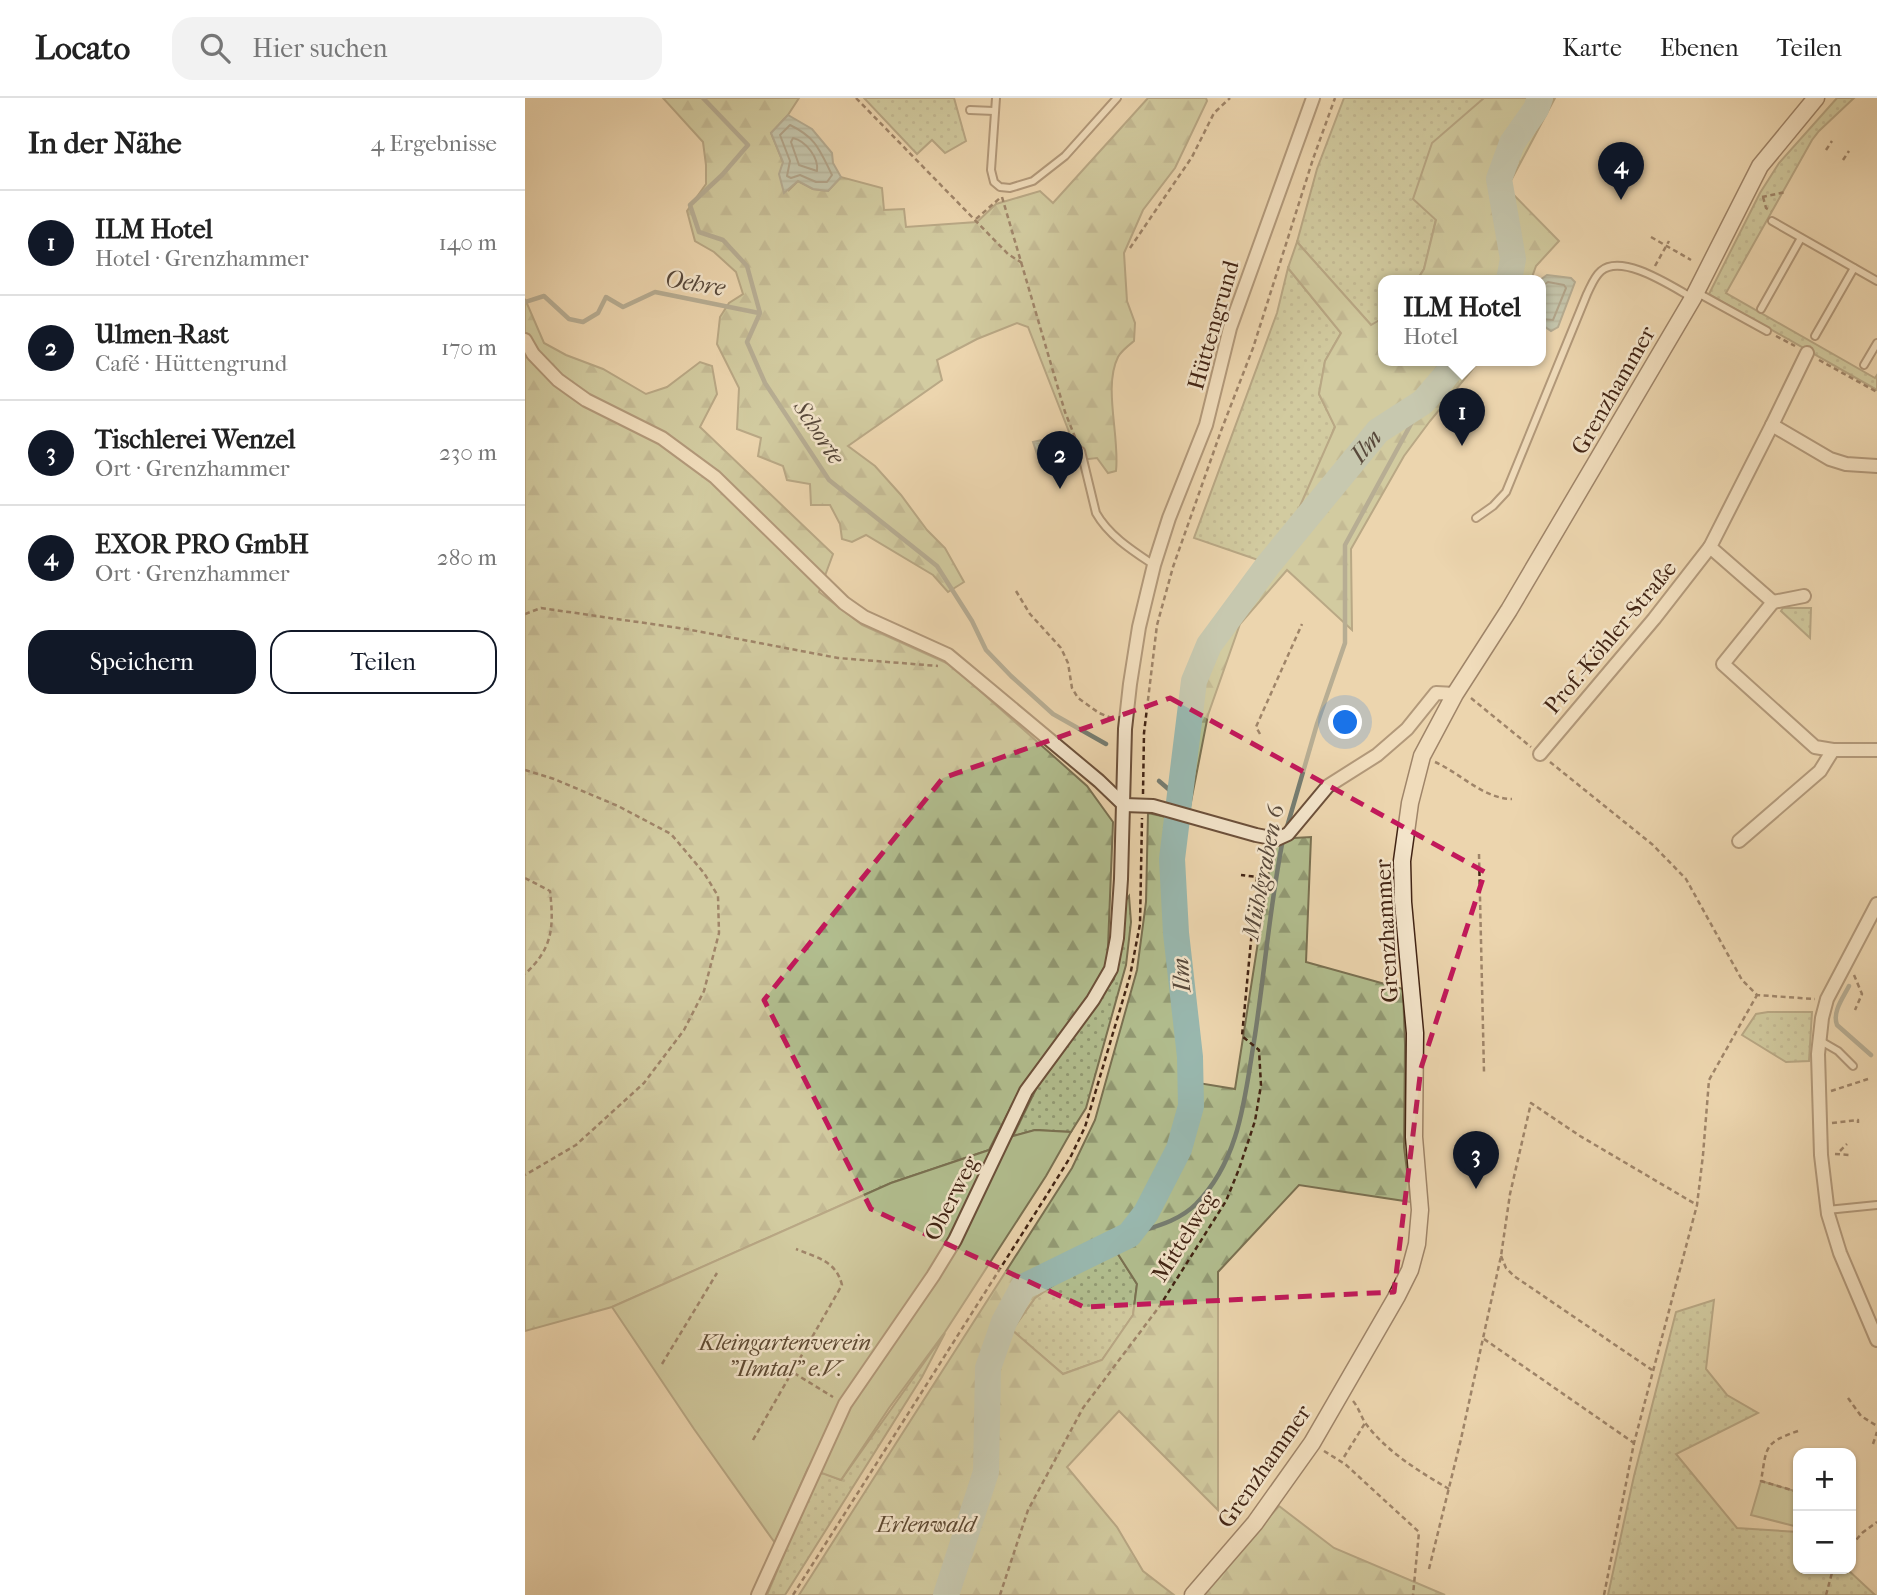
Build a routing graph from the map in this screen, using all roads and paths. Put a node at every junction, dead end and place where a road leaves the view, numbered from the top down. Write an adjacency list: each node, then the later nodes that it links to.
1 (856, 98): 17 (path)
2 (996, 98): 9 (lane)
3 (1117, 98): 9 (lane)
4 (1230, 98): 23 (path)
5 (1313, 98): 43 (street, Hüttengrund)
6 (1335, 98): 60 (path)
7 (1816, 98): 29 (main road, Grenzhammer)
8 (970, 110): 9 (lane)
9 (994, 111)
10 (1832, 141): 11 (path)
11 (1826, 150)
12 (1849, 151): 13 (path)
13 (1843, 160)
14 (1786, 192): 15 (path)
15 (1763, 197): 16 (path); 18 (path)
16 (1753, 199)
17 (975, 220): 25 (path); 25 (path)
18 (1772, 221): 20 (lane)
19 (1651, 237): 22 (path)
20 (1801, 238): 26 (lane); 30 (lane)
21 (1669, 241): 22 (path)
22 (1667, 246): 24 (path); 27 (path)
23 (1130, 248)
24 (1691, 260)
25 (1021, 263): 39 (path)
26 (1854, 268): 28 (lane); 32 (lane)
27 (1649, 275): 29 (lane); 41 (lane)
28 (1877, 281)
29 (1695, 295): 31 (lane); 50 (main road, Grenzhammer)
30 (1761, 309)
31 (1767, 331): 35 (path)
32 (1815, 336)
33 (525, 340): 59 (street)
34 (1877, 343): 36 (lane)
35 (1807, 353): 37 (path); 38 (street, Prof.-Köhler-Straße)
36 (1864, 365)
37 (1877, 392)
38 (1772, 425): 40 (street); 42 (street, Prof.-Köhler-Straße)
39 (1081, 451): 43 (lane)
40 (1877, 466)
41 (1476, 518)
42 (1710, 547): 46 (street); 55 (street, Prof.-Köhler-Straße)
43 (1154, 565): 51 (street, Hüttengrund)
44 (1016, 591): 51 (path)
45 (1804, 596): 46 (street)
46 (1773, 602): 53 (street)
47 (525, 614): 49 (path)
48 (1302, 624): 52 (path)
49 (940, 666)
50 (1455, 694): 55 (path); 56 (main road, Grenzhammer); 60 (street)
51 (1126, 723): 59 (street, Hüttengrund)
52 (1260, 734)
53 (1833, 750): 54 (street); 61 (street)
54 (1877, 750)
55 (1540, 754): 68 (path)
56 (1422, 756): 58 (path); 92 (main road, Grenzhammer)
57 (525, 770): 80 (path)
58 (1512, 799)
59 (1124, 805): 60 (street); 94 (street, Oberweg)
60 (1148, 806): 111 (path)
61 (1738, 841)
62 (1479, 854): 73 (path)
63 (1241, 875): 112 (path, Mittelweg)
64 (525, 878): 67 (path)
65 (1877, 905): 66 (street)
66 (1847, 959): 69 (street); 70 (path)
67 (525, 974)
68 (1756, 995): 69 (path); 81 (path)
69 (1827, 999): 71 (street)
70 (1855, 1010)
71 (1819, 1040): 72 (lane); 83 (street)
72 (1853, 1066)
73 (1484, 1072)
74 (1868, 1079): 75 (path)
75 (1831, 1091)
76 (1832, 1123): 77 (path)
77 (1858, 1123)
78 (1847, 1144): 79 (path)
79 (1839, 1153)
80 (525, 1175)
81 (1697, 1205): 85 (path); 90 (path)
82 (1877, 1206): 83 (lane)
83 (1827, 1210): 88 (street)
84 (796, 1250): 91 (path)
85 (1501, 1256): 87 (path); 90 (path)
86 (717, 1273): 89 (path)
87 (1483, 1338): 101 (path); 104 (path)
88 (1877, 1340)
89 (662, 1364)
90 (1652, 1370): 101 (path)
91 (793, 1372): 94 (path); 99 (path)
92 (1343, 1390): 95 (path); 100 (main road, Grenzhammer)
93 (1848, 1398): 96 (path)
94 (845, 1404): 110 (street, Oberweg)
95 (1365, 1423): 103 (path); 104 (path)
96 (1877, 1426)
97 (1798, 1431): 105 (path)
98 (1877, 1432): 102 (path)
99 (753, 1440)
100 (1312, 1443): 113 (main road, Grenzhammer); 114 (path)
101 (1634, 1443): 115 (path)
102 (1873, 1444)
103 (1344, 1457)
104 (1449, 1489): 108 (path)
105 (1793, 1491)
106 (1877, 1522): 107 (path)
107 (1856, 1540)
108 (1429, 1569)
109 (1832, 1574): 116 (path)
110 (758, 1595)
111 (793, 1595)
112 (1000, 1595)
113 (1193, 1595)
114 (1413, 1595)
115 (1604, 1595)
116 (1826, 1595)

